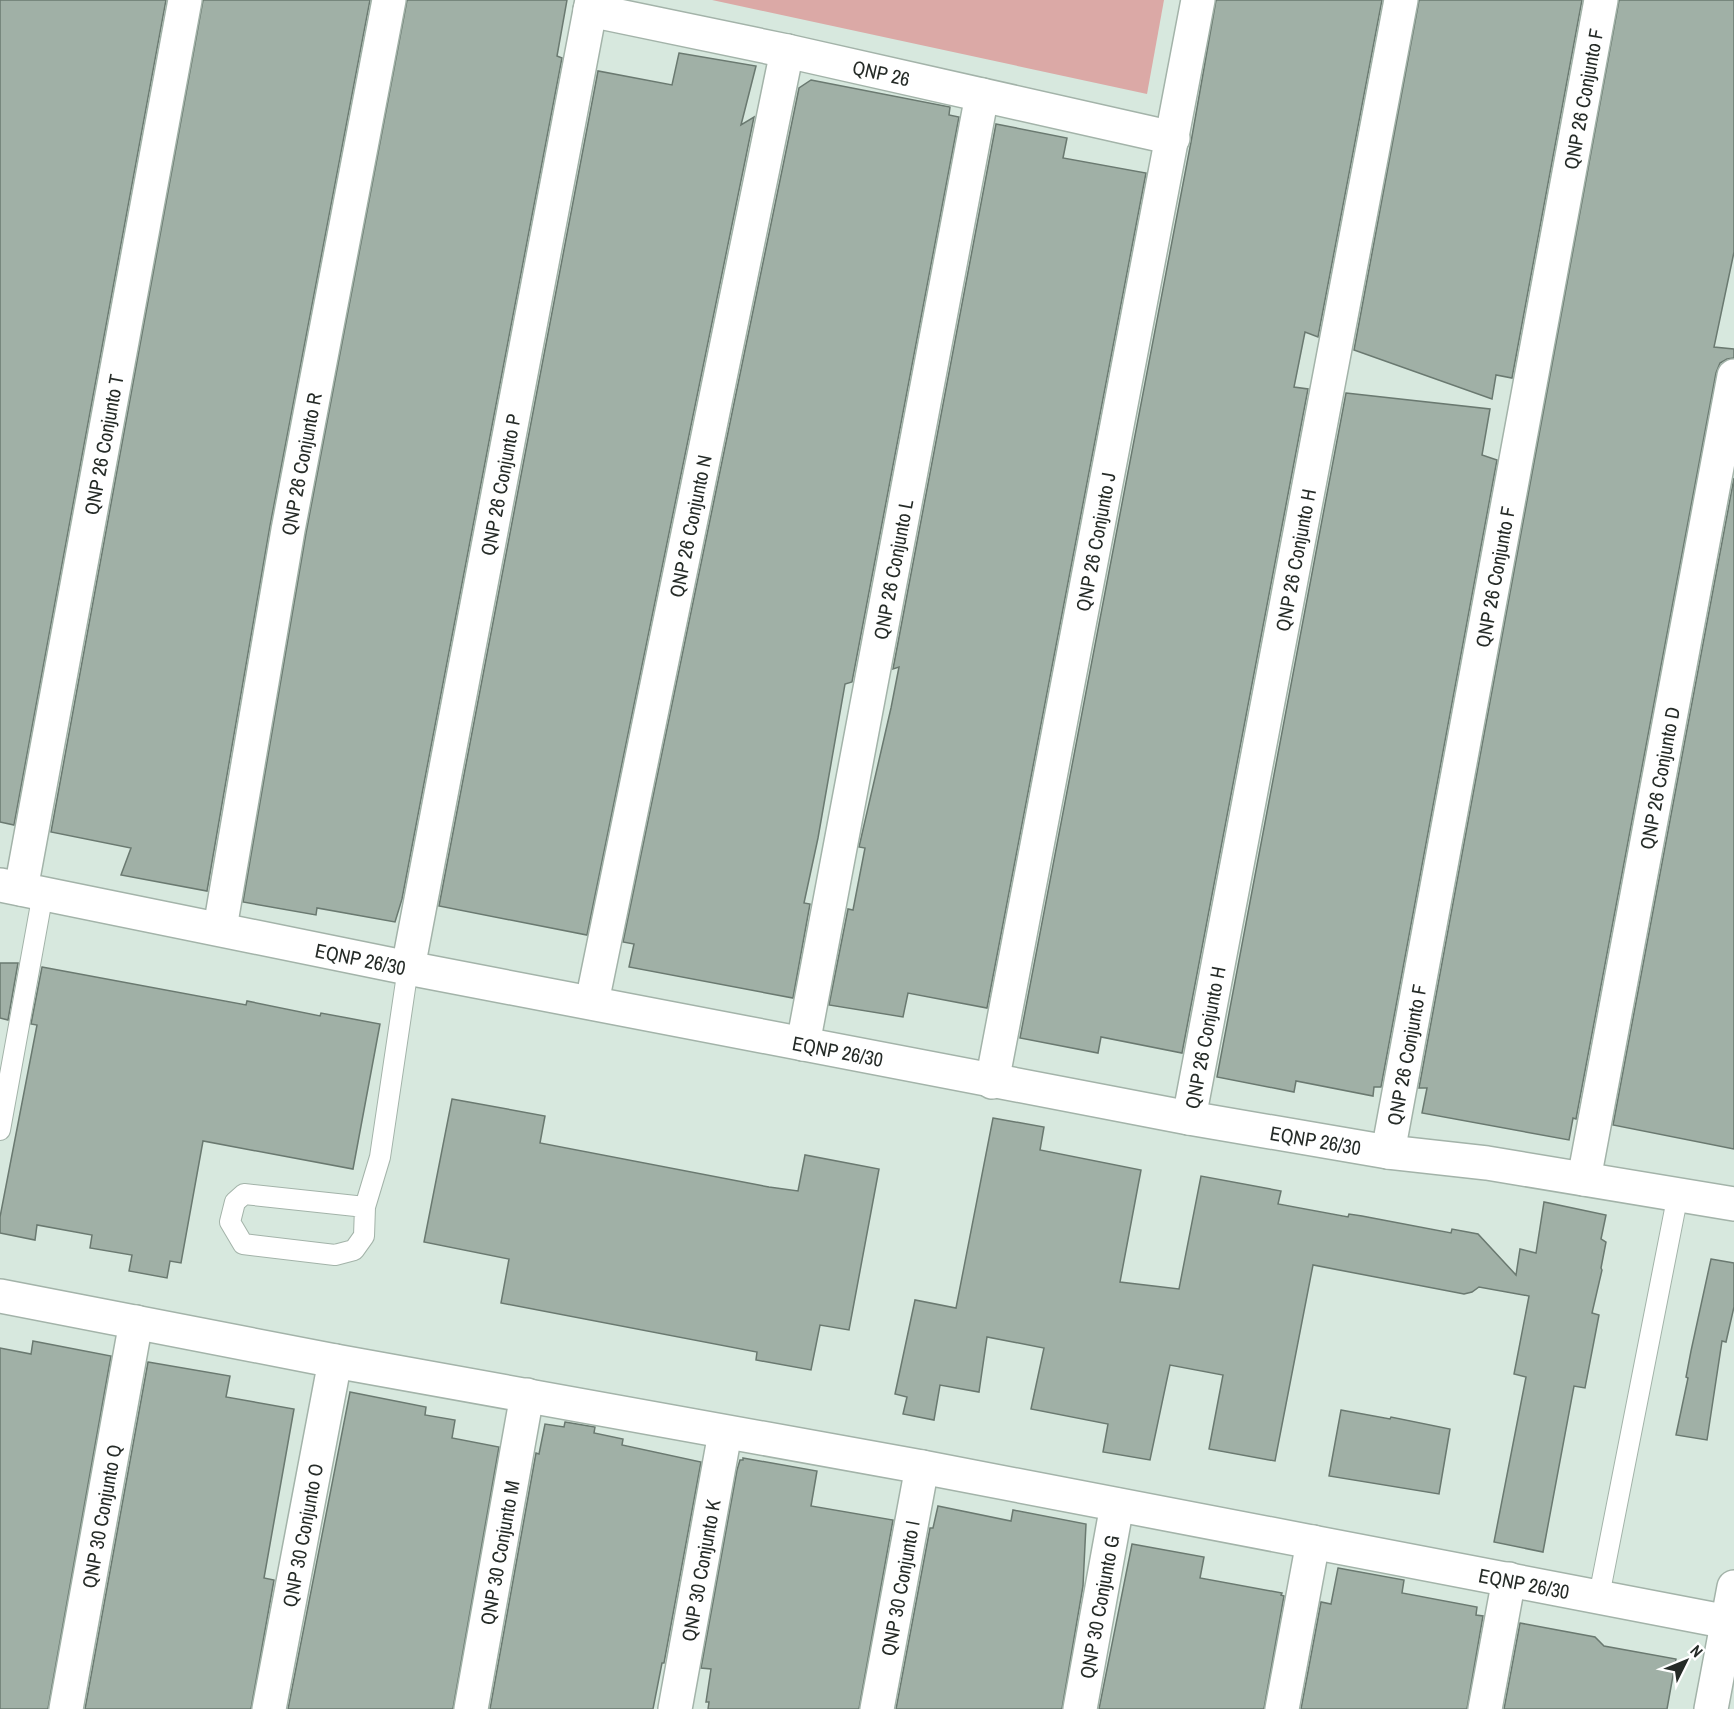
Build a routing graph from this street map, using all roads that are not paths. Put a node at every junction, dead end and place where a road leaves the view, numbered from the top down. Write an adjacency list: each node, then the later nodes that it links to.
1 (185, 0): 11 (street, QNP 26 Conjunto T)
2 (389, 0): 12 (street, QNP 26 Conjunto R)
3 (1198, 0): 9 (street, QNP 26 Conjunto J)
4 (1401, 0): 17 (street, QNP 26 Conjunto H)
5 (1600, 0): 19 (street, QNP 26 Conjunto F)
6 (591, 5): 7 (street, QNP 26); 13 (street, QNP 26 Conjunto P)
7 (787, 51): 8 (street, QNP 26); 14 (street, QNP 26 Conjunto N)
8 (982, 95): 9 (street, QNP 26); 15 (street, QNP 26 Conjunto L)
9 (1173, 138): 16 (street, QNP 26 Conjunto J)
10 (1734, 376): 20 (street, QNP 26 Conjunto D)
11 (21, 889): 12 (street, EQNP 26/30); 18 (lane)
12 (220, 928): 13 (street, EQNP 26/30)
13 (408, 968): 14 (street, EQNP 26/30); 23 (lane)
14 (592, 1002): 15 (street, EQNP 26/30)
15 (803, 1044): 16 (street, EQNP 26/30)
16 (992, 1082): 17 (street, EQNP 26/30)
17 (1189, 1118): 19 (street, EQNP 26/30)
18 (0, 1130)
19 (1388, 1152): 20 (street, EQNP 26/30)
20 (1584, 1179): 21 (street, EQNP 26/30)
21 (1678, 1194): 22 (street, EQNP 26/30); 34 (lane)
22 (1734, 1204)
23 (365, 1207): 23 (lane)
24 (0, 1296): 25 (street, EQNP 26/30)
25 (136, 1322): 26 (street, EQNP 26/30); 36 (street, QNP 30 Conjunto Q)
26 (335, 1361): 27 (street, EQNP 26/30); 37 (street, QNP 30 Conjunto O)
27 (527, 1395): 28 (street, EQNP 26/30); 38 (street, QNP 30 Conjunto M)
28 (725, 1433): 29 (street, EQNP 26/30); 39 (street, QNP 30 Conjunto K)
29 (922, 1467): 30 (street, EQNP 26/30); 40 (street, QNP 30 Conjunto I)
30 (1117, 1506): 31 (street, EQNP 26/30); 41 (street, QNP 30 Conjunto G)
31 (1313, 1542): 32 (street, EQNP 26/30); 42 (street)
32 (1509, 1579): 34 (street, EQNP 26/30); 43 (street)
33 (1734, 1587): 35 (street)
34 (1599, 1596): 35 (street, EQNP 26/30)
35 (1728, 1622): 44 (street)
36 (66, 1709)
37 (269, 1709)
38 (471, 1709)
39 (675, 1709)
40 (877, 1709)
41 (1080, 1709)
42 (1282, 1709)
43 (1485, 1709)
44 (1711, 1709)

